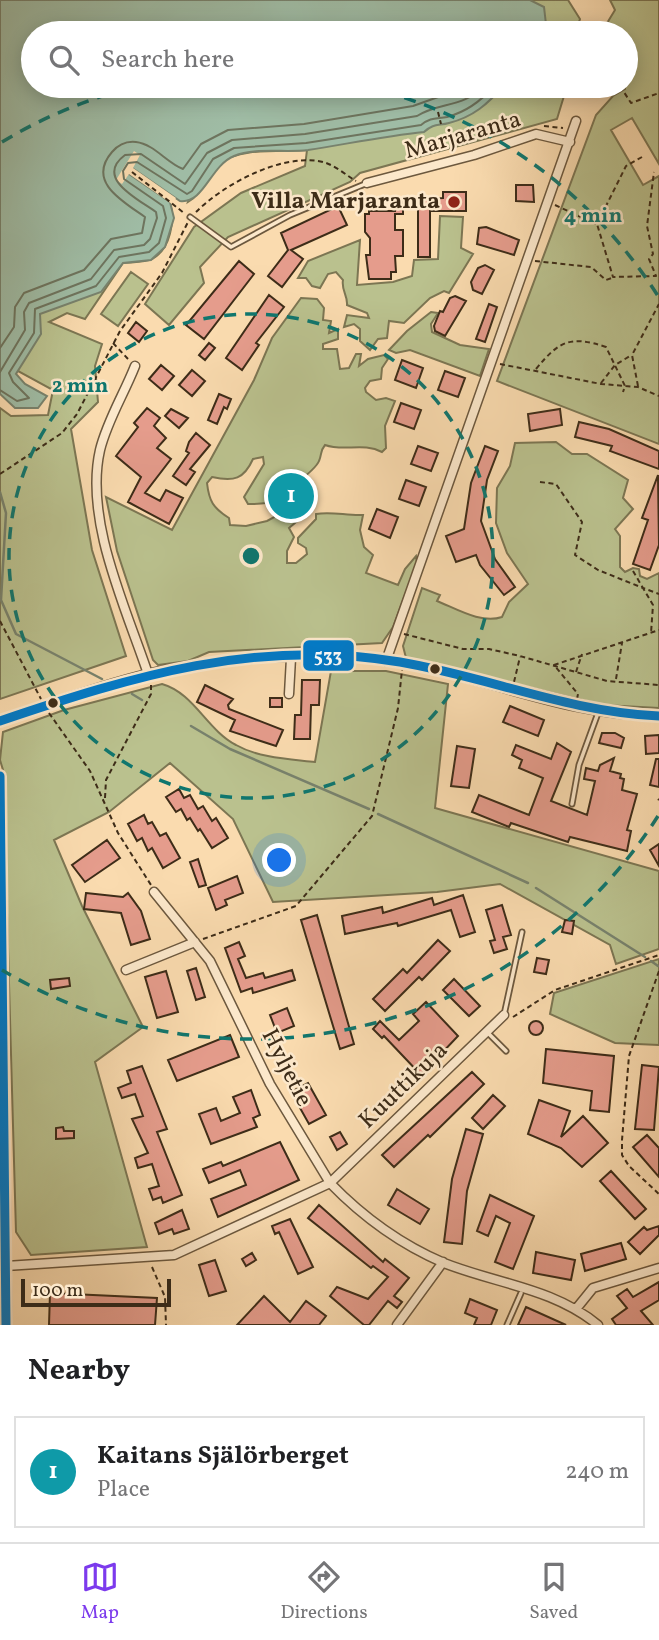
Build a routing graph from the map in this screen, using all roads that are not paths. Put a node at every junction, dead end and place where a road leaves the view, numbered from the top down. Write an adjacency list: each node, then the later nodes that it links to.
1 (576, 121): 2 (street)
2 (570, 142): 3 (street, Marjaranta); 7 (street)
3 (367, 183): 4 (lane)
4 (190, 218)
5 (135, 366): 8 (street)
6 (291, 658): 7 (street); 8 (street); 9 (street)
7 (386, 661): 10 (street)
8 (151, 673): 12 (street)
9 (289, 694)
10 (599, 711): 11 (street); 14 (lane)
11 (659, 716)
12 (0, 721)
13 (0, 776): 23 (street)
14 (572, 804)
15 (154, 892): 17 (street, Hyljetie)
16 (522, 932): 19 (lane)
17 (195, 942): 18 (street); 22 (street, Hyljetie)
18 (126, 970)
19 (503, 1015): 20 (street, Kuuttikuja)
20 (488, 1032): 21 (lane); 22 (street, Kuuttikuja)
21 (506, 1051)
22 (330, 1183): 24 (street, Hyljetie); 25 (street, Kuuttikuja)
23 (3, 1185): 25 (street)
24 (443, 1262): 28 (street, Hyljetie); 30 (street)
25 (6, 1266): 29 (street)
26 (659, 1268): 28 (street)
27 (521, 1293): 31 (lane)
28 (576, 1309): 32 (street, Hyljetie)
29 (6, 1325)
30 (397, 1325)
31 (507, 1325)
32 (598, 1325)

